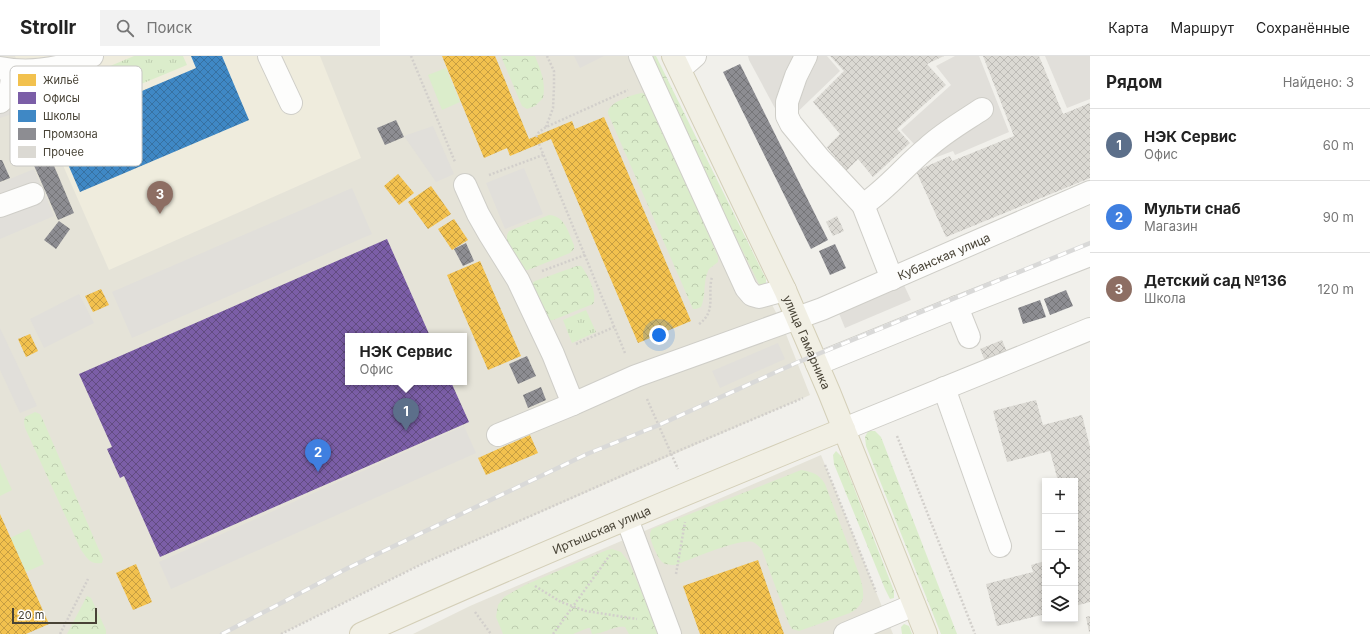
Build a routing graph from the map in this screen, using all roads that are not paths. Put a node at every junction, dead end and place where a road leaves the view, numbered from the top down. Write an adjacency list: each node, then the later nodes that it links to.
1 (92, 56): 6 (lane)
2 (269, 56): 9 (lane)
3 (640, 56): 18 (lane)
4 (806, 56): 14 (lane)
5 (682, 60): 18 (main road, улица Гамарника)
6 (65, 66)
7 (10, 91): 8 (lane)
8 (0, 102)
9 (291, 103)
10 (982, 109): 14 (lane)
11 (465, 185): 25 (lane)
12 (1090, 192): 17 (lane, Кубанская улица)
13 (33, 194): 15 (lane)
14 (863, 205): 17 (lane)
15 (0, 206)
16 (1090, 255): 19 (lane)
17 (892, 279): 20 (lane, Кубанская улица)
18 (786, 290): 20 (main road, улица Гамарника)
19 (957, 307): 22 (lane); 23 (lane)
20 (798, 318): 23 (main road, улица Гамарника); 25 (lane, Кубанская улица)
21 (1090, 329): 24 (lane)
22 (969, 337)
23 (817, 364): 26 (main road, улица Гамарника)
24 (944, 388): 26 (lane); 29 (lane)
25 (573, 404): 27 (lane, Кубанская улица)
26 (844, 428): 28 (main road, Иртышская улица); 30 (main road, улица Гамарника)
27 (498, 435)
28 (630, 526): 31 (lane); 32 (main road, Иртышская улица)
29 (1000, 546)
30 (914, 605): 33 (lane); 34 (main road, улица Гамарника)
31 (669, 630)
32 (361, 634)
33 (845, 634)
34 (926, 634)

